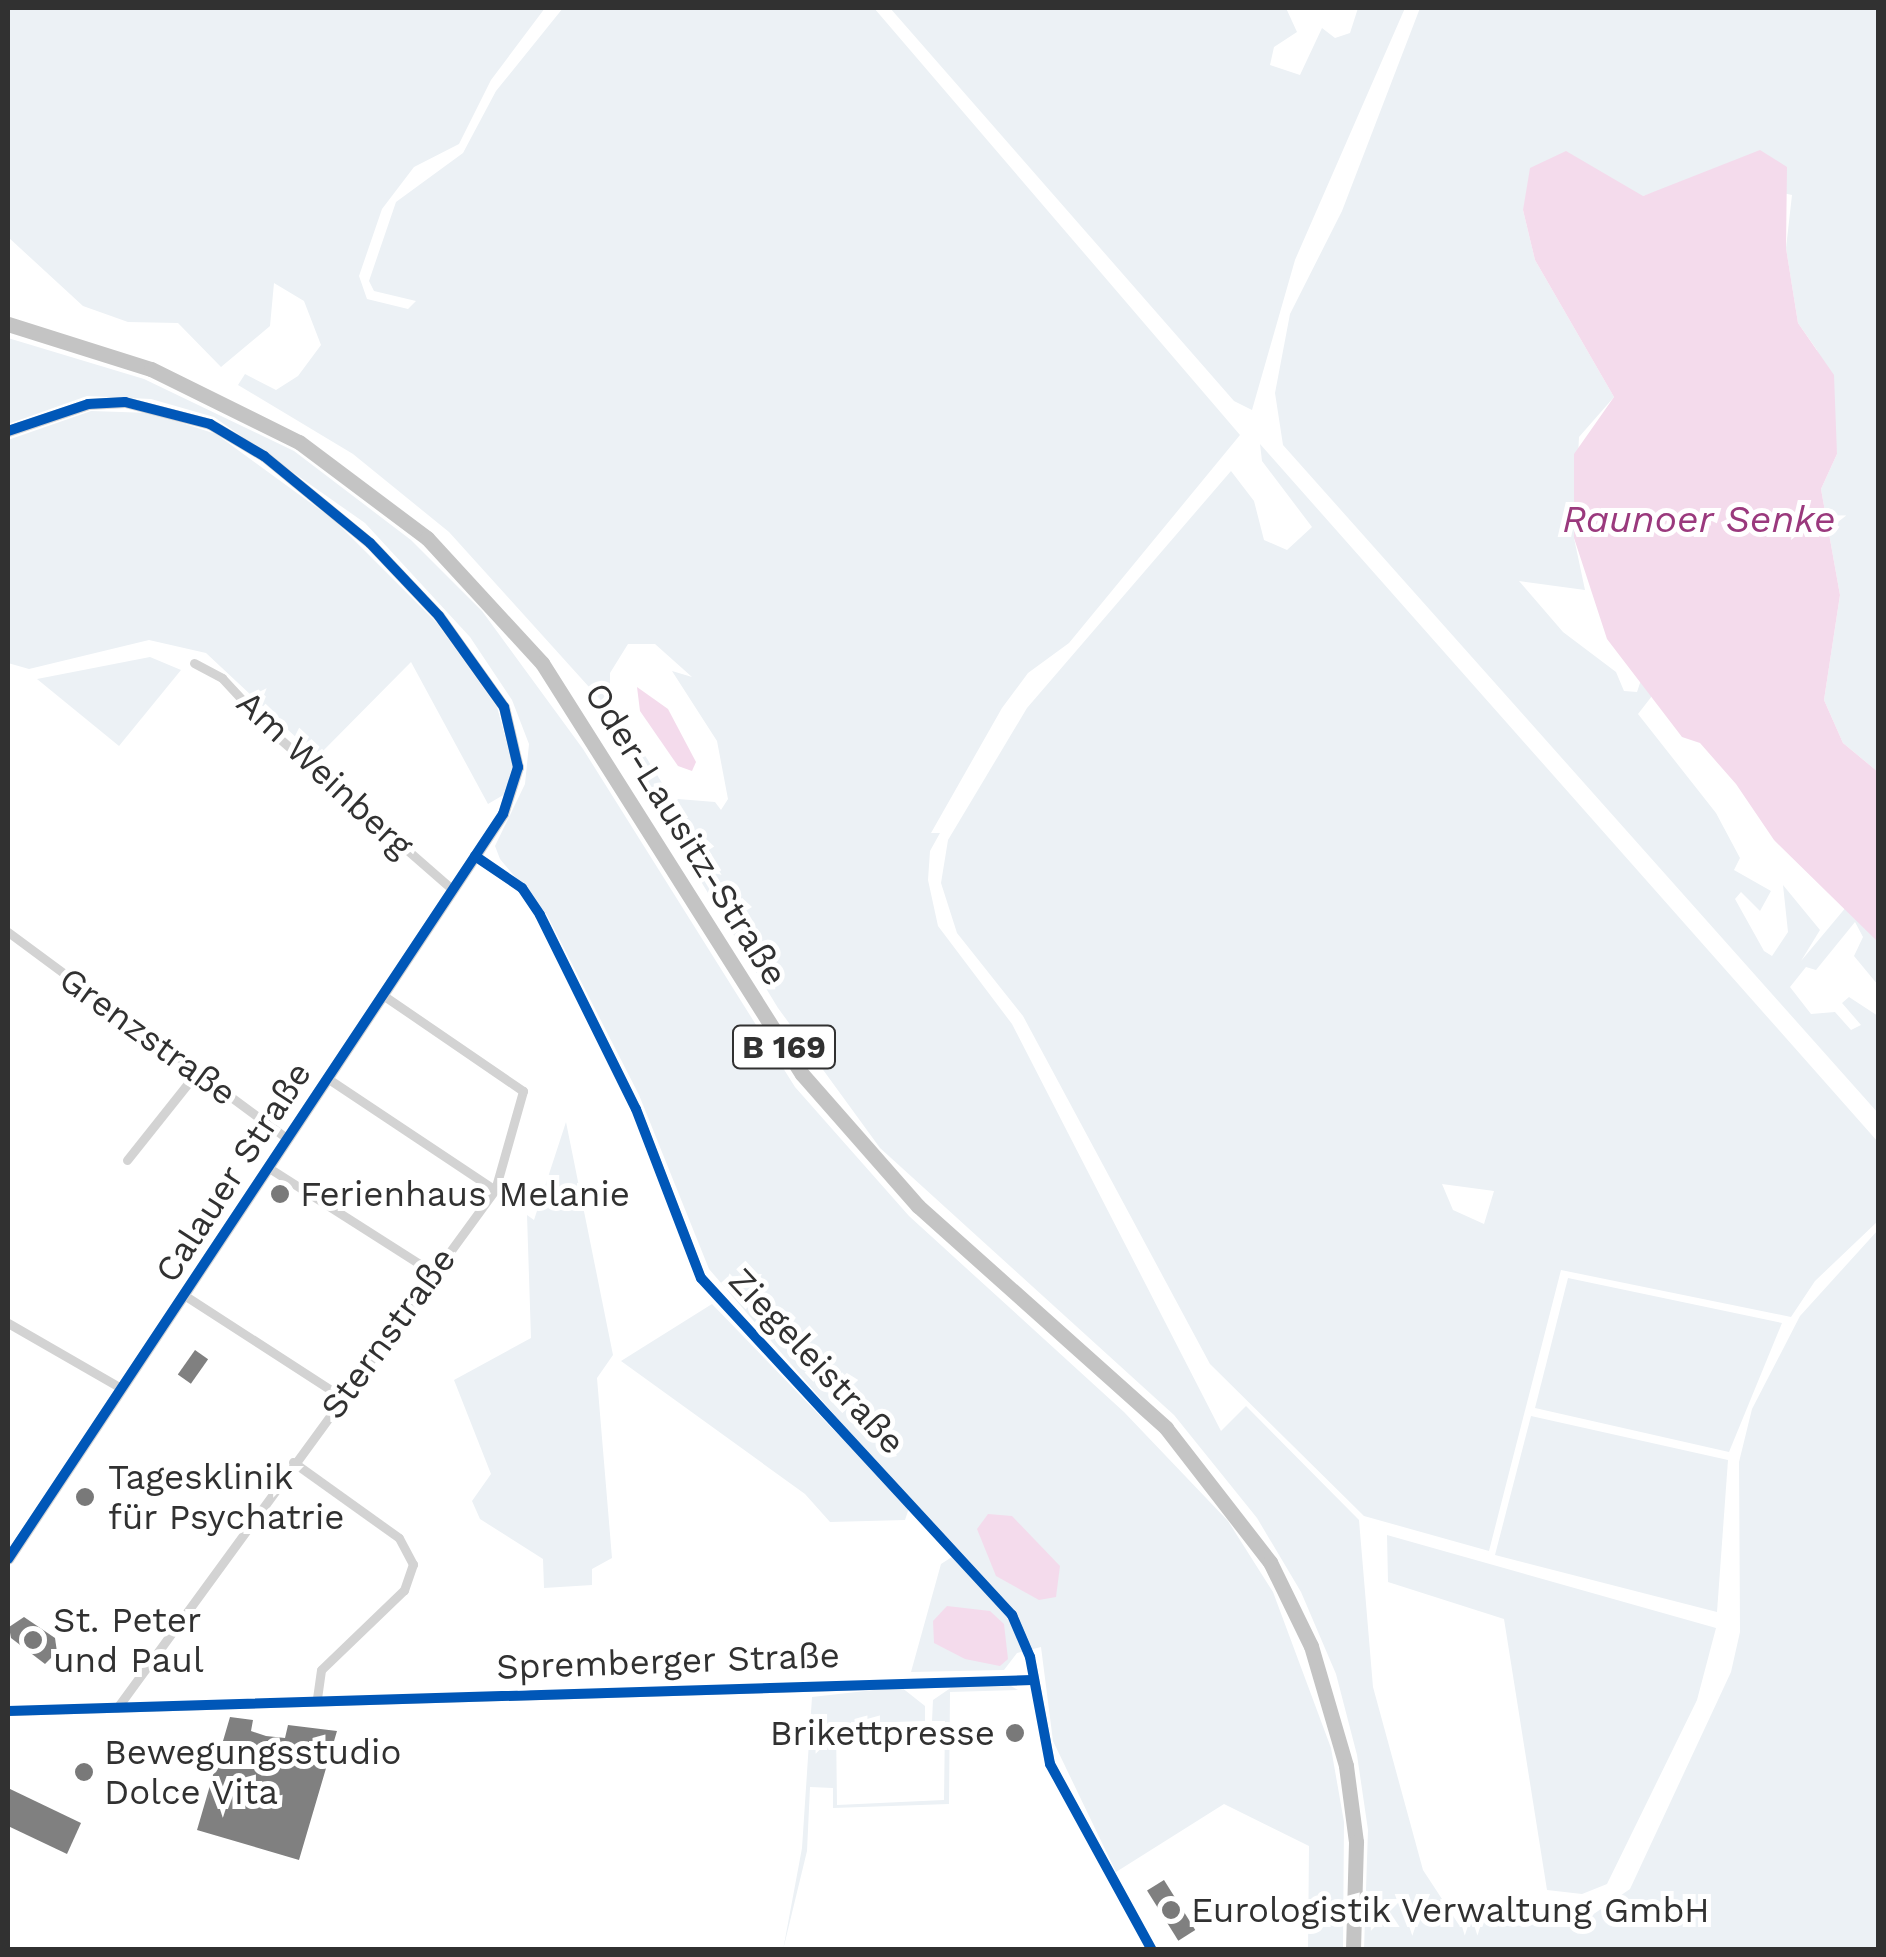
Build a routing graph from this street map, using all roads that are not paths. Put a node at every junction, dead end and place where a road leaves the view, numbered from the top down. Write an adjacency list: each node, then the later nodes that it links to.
1 (8, 324): 26 (highway, Oder-Lausitz-Straße / B 169)
2 (8, 431): 4 (street, Calauer Straße)
3 (194, 663): 5 (street, Am Weinberg)
4 (475, 856): 5 (street, Calauer Straße); 21 (street, Ziegeleistraße)
5 (452, 890): 7 (street, Calauer Straße)
6 (8, 932): 8 (street, Grenzstraße)
7 (383, 995): 9 (street, Calauer Straße); 13 (street, Sternstraße)
8 (196, 1072): 10 (street, Grenzstraße); 11 (street)
9 (327, 1078): 10 (street, Calauer Straße); 13 (street)
10 (288, 1138): 12 (street, Calauer Straße)
11 (127, 1160)
12 (269, 1168): 14 (street); 15 (street, Calauer Straße)
13 (495, 1190): 14 (street, Sternstraße)
14 (432, 1272): 18 (street, Sternstraße)
15 (184, 1296): 17 (street, Calauer Straße); 18 (street)
16 (8, 1323): 17 (street)
17 (121, 1388): 20 (street, Calauer Straße)
18 (340, 1396): 19 (street, Sternstraße)
19 (293, 1462): 22 (street); 23 (street, Sternstraße)
20 (8, 1560)
21 (1032, 1680): 22 (street, Spremberger Straße); 25 (street)
22 (317, 1700): 23 (street, Spremberger Straße)
23 (116, 1708): 24 (street, Spremberger Straße)
24 (8, 1710)
25 (1152, 1950)
26 (1353, 1950)

